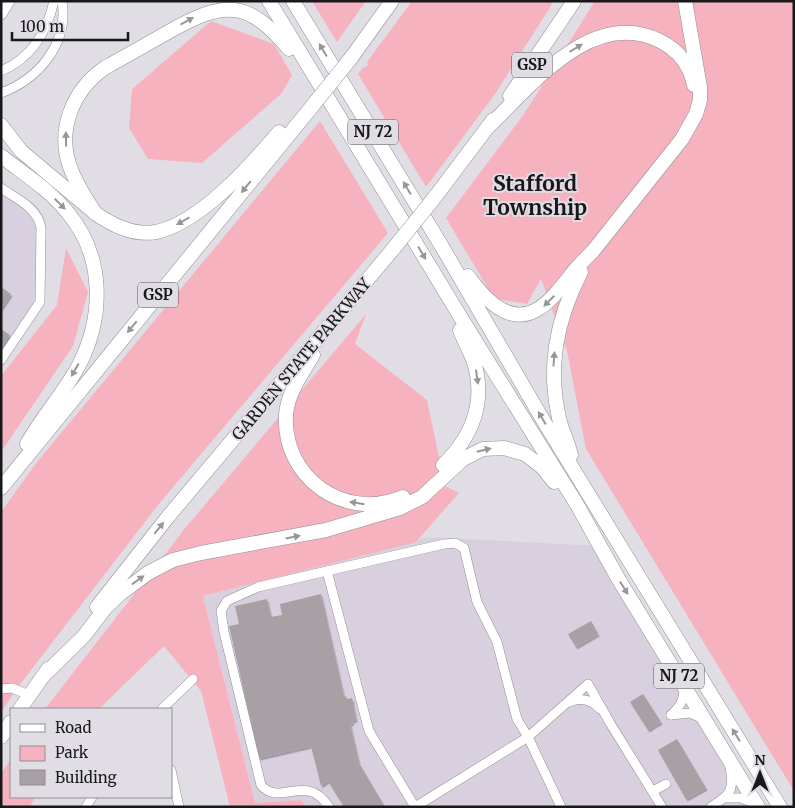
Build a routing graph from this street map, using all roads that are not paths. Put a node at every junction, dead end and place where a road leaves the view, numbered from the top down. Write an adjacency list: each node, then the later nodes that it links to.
1 (9, 1): 9 (main road)
2 (54, 1): 10 (street)
3 (62, 1): 12 (street)
4 (269, 1): 11 (highway, NJ 72)
5 (293, 1): 22 (highway, NJ 72, one-way to 5)
6 (392, 1): 13 (highway, GSP, bridge)
7 (574, 1): 16 (highway, GARDEN STATE PARKWAY / GSP)
8 (685, 1): 14 (highway)
9 (1, 14)
10 (1, 71)
11 (315, 77): 21 (highway, one-way to 11); 24 (highway, NJ 72, one-way to 24)
12 (1, 92)
13 (310, 108): 21 (highway, one-way to 21); 28 (highway, GSP, one-way to 28)
14 (696, 114): 16 (highway, one-way to 14); 23 (highway)
15 (1, 125): 21 (highway)
16 (488, 127): 25 (highway, GARDEN STATE PARKWAY / GSP, bridge)
17 (1, 149): 19 (highway)
18 (1, 156): 19 (highway)
19 (23, 173): 28 (highway, one-way to 28)
20 (1, 188): 26 (street)
21 (95, 213)
22 (442, 245): 23 (highway, one-way to 22); 27 (highway, NJ 72, one-way to 22)
23 (593, 251): 27 (highway, one-way to 23)
24 (449, 299): 25 (highway, one-way to 25); 29 (highway, NJ 72)
25 (340, 312): 31 (highway, GARDEN STATE PARKWAY / GSP, one-way to 25)
26 (1, 360)
27 (576, 474): 56 (highway, NJ 72, one-way to 27)
28 (4, 485)
29 (600, 546): 31 (highway, one-way to 29); 33 (highway, NJ 72, one-way to 33)
30 (327, 571): 42 (street); 51 (street); 52 (street)
31 (43, 676): 35 (highway, GARDEN STATE PARKWAY / GSP)
32 (193, 679): 38 (street)
33 (684, 685): 39 (highway, NJ 72); 39 (street)
34 (1, 689): 35 (street)
35 (29, 695): 37 (highway, GARDEN STATE PARKWAY / GSP)
36 (565, 704): 40 (street); 40 (street); 42 (street)
37 (21, 708)
38 (163, 708)
39 (706, 721): 44 (highway, NJ 72)
40 (610, 723): 47 (street)
41 (10, 724): 43 (highway)
42 (528, 736): 52 (street); 53 (street)
43 (1, 737)
44 (728, 757): 48 (street); 49 (highway, NJ 72)
45 (172, 775): 50 (street)
46 (666, 784): 47 (street)
47 (653, 791): 54 (street)
48 (725, 798): 49 (street); 55 (street)
49 (758, 806)
50 (179, 807)
51 (329, 807)
52 (415, 807)
53 (561, 807)
54 (662, 807)
55 (711, 807)
56 (780, 807)

